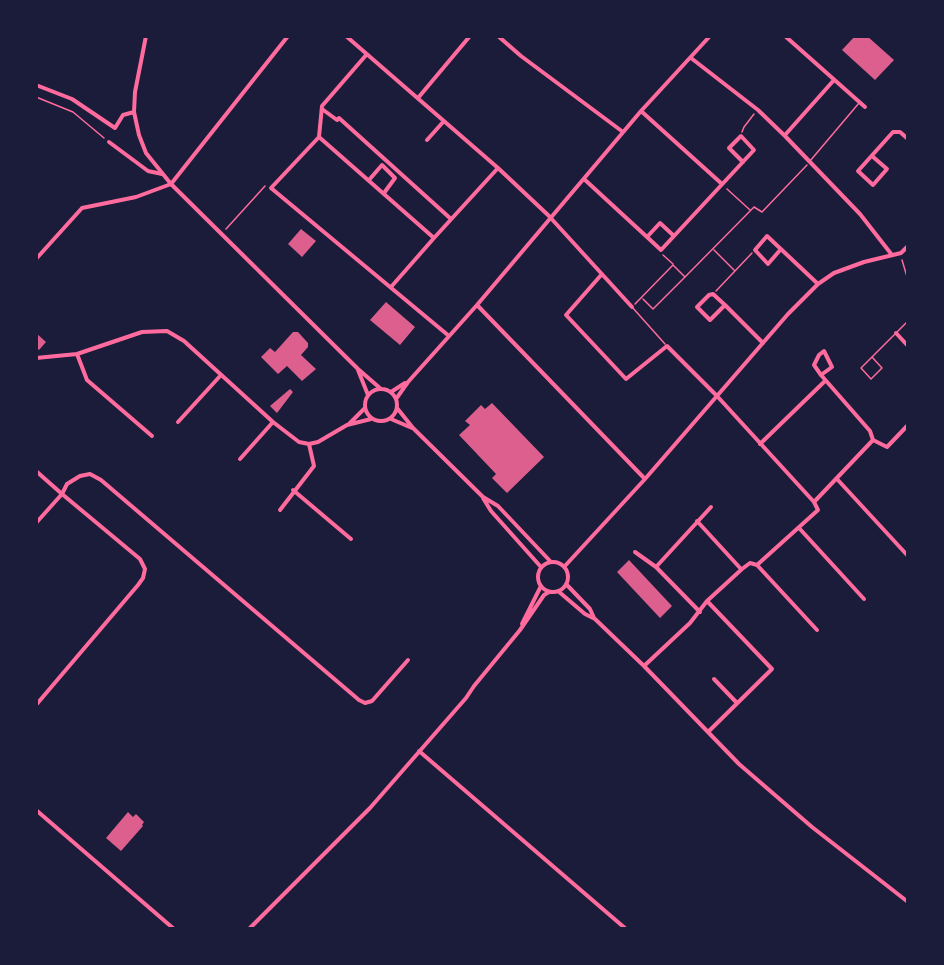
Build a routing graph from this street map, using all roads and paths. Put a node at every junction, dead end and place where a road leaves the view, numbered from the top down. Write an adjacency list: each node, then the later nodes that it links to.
1 (146, 36): 19 (street)
2 (288, 36): 35 (street)
3 (346, 36): 8 (street)
4 (470, 36): 13 (street)
5 (498, 36): 21 (street)
6 (710, 36): 9 (street)
7 (785, 36): 10 (street)
8 (367, 54): 13 (street); 16 (street)
9 (691, 58): 17 (street); 18 (street)
10 (834, 80): 14 (street); 22 (street)
11 (36, 85): 19 (street)
12 (36, 97): 27 (path)
13 (418, 98): 20 (street)
14 (860, 102): 15 (street); 29 (lane)
15 (865, 107)
16 (322, 109): 24 (street); 41 (street)
17 (758, 110): 22 (street); 23 (path)
18 (641, 111): 21 (street); 36 (street)
19 (134, 112): 32 (street)
20 (444, 121): 26 (street); 31 (street)
21 (623, 132): 33 (street)
22 (785, 135): 29 (street)
23 (741, 136): 30 (street); 30 (street)
24 (319, 137): 34 (street); 37 (street)
25 (908, 139): 28 (street)
26 (427, 141)
27 (109, 142): 32 (street)
28 (872, 156): 28 (street)
29 (810, 161): 39 (path); 52 (street)
30 (743, 162): 36 (street)
31 (498, 168): 40 (street); 41 (street)
32 (162, 175): 35 (street)
33 (584, 179): 40 (street); 44 (street)
34 (369, 180): 38 (street); 38 (street)
35 (171, 184): 42 (street); 53 (street)
36 (722, 184): 39 (path); 43 (street)
37 (272, 188): 42 (path); 60 (street)
38 (384, 193): 45 (street)
39 (751, 210): 47 (path)
40 (551, 218): 56 (street); 63 (street)
41 (451, 219): 45 (street)
42 (222, 234): 75 (street)
43 (674, 236): 44 (street); 49 (street)
44 (647, 237): 49 (street)
45 (434, 238): 60 (street)
46 (908, 246): 51 (street)
47 (713, 249): 55 (path); 57 (path)
48 (781, 249): 50 (street); 50 (street); 59 (street)
49 (661, 250): 54 (path)
50 (755, 250): 55 (path)
51 (901, 253): 52 (street); 58 (path)
52 (892, 255): 59 (street)
53 (36, 259)
54 (673, 265): 57 (path); 62 (path)
55 (735, 271): 61 (path)
56 (602, 274): 65 (street); 70 (street)
57 (686, 276): 62 (path)
58 (908, 280)
59 (818, 284): 69 (street)
60 (391, 287): 68 (street)
61 (714, 294): 64 (street); 64 (street)
62 (642, 298): 65 (path)
63 (477, 305): 68 (street); 100 (street)
64 (725, 305): 69 (street)
65 (632, 307): 70 (lane)
66 (908, 321): 67 (lane)
67 (896, 333): 71 (street); 73 (lane)
68 (449, 336): 78 (street)
69 (763, 343): 83 (street)
70 (667, 346): 83 (street)
71 (908, 346)
72 (77, 354): 74 (street); 76 (street); 94 (street)
73 (872, 357): 73 (lane)
74 (36, 358)
75 (358, 369): 80 (street); 82 (street)
76 (221, 375): 89 (street); 90 (street)
77 (821, 375): 77 (street); 79 (street)
78 (408, 381): 81 (street); 84 (street)
79 (825, 381): 95 (street); 97 (street)
80 (381, 389): 81 (street); 82 (street)
81 (391, 392): 84 (street)
82 (368, 395): 85 (street)
83 (717, 396): 97 (street); 100 (street)
84 (396, 399): 86 (street)
85 (365, 407): 87 (street); 91 (street)
86 (398, 408): 88 (street); 93 (street)
87 (371, 419): 88 (street); 91 (street)
88 (391, 419): 93 (street)
89 (178, 422)
90 (273, 422): 96 (street); 98 (street)
91 (347, 425): 96 (street)
92 (908, 425): 95 (street)
93 (413, 428): 104 (street)
94 (152, 436)
95 (873, 440): 101 (street)
96 (309, 444): 102 (street)
97 (760, 444): 105 (street)
98 (240, 459)
99 (36, 471): 103 (street)
100 (645, 479): 117 (street)
101 (837, 479): 105 (street); 113 (street)
102 (293, 490): 107 (street); 111 (street)
103 (62, 494): 109 (street); 130 (street); 134 (street)
104 (483, 497): 114 (street); 116 (street)
105 (814, 502): 110 (street)
106 (711, 507): 108 (street)
107 (280, 510)
108 (697, 520): 118 (street); 119 (street)
109 (36, 523)
110 (799, 528): 115 (street); 124 (street)
111 (351, 539)
112 (635, 552): 118 (street)
113 (908, 556)
114 (550, 562): 116 (street); 117 (street)
115 (757, 565): 119 (street); 129 (street)
116 (541, 567): 121 (street)
117 (564, 567): 120 (street)
118 (656, 567): 126 (street)
119 (742, 569): 125 (street)
120 (566, 584): 122 (street); 127 (street)
121 (541, 586): 123 (street); 128 (street)
122 (558, 591): 123 (street); 127 (street)
123 (549, 592): 128 (street)
124 (864, 599)
125 (707, 600): 126 (street); 133 (street)
126 (700, 612): 131 (street)
127 (595, 619): 131 (street)
128 (520, 630): 136 (street)
129 (817, 630)
130 (408, 660)
131 (644, 666): 135 (street)
132 (714, 679): 133 (street)
133 (737, 703): 135 (street)
134 (36, 705)
135 (708, 732): 138 (street)
136 (419, 751): 140 (street); 141 (street)
137 (36, 810): 139 (street)
138 (908, 902)
139 (174, 929)
140 (249, 929)
141 (626, 929)

